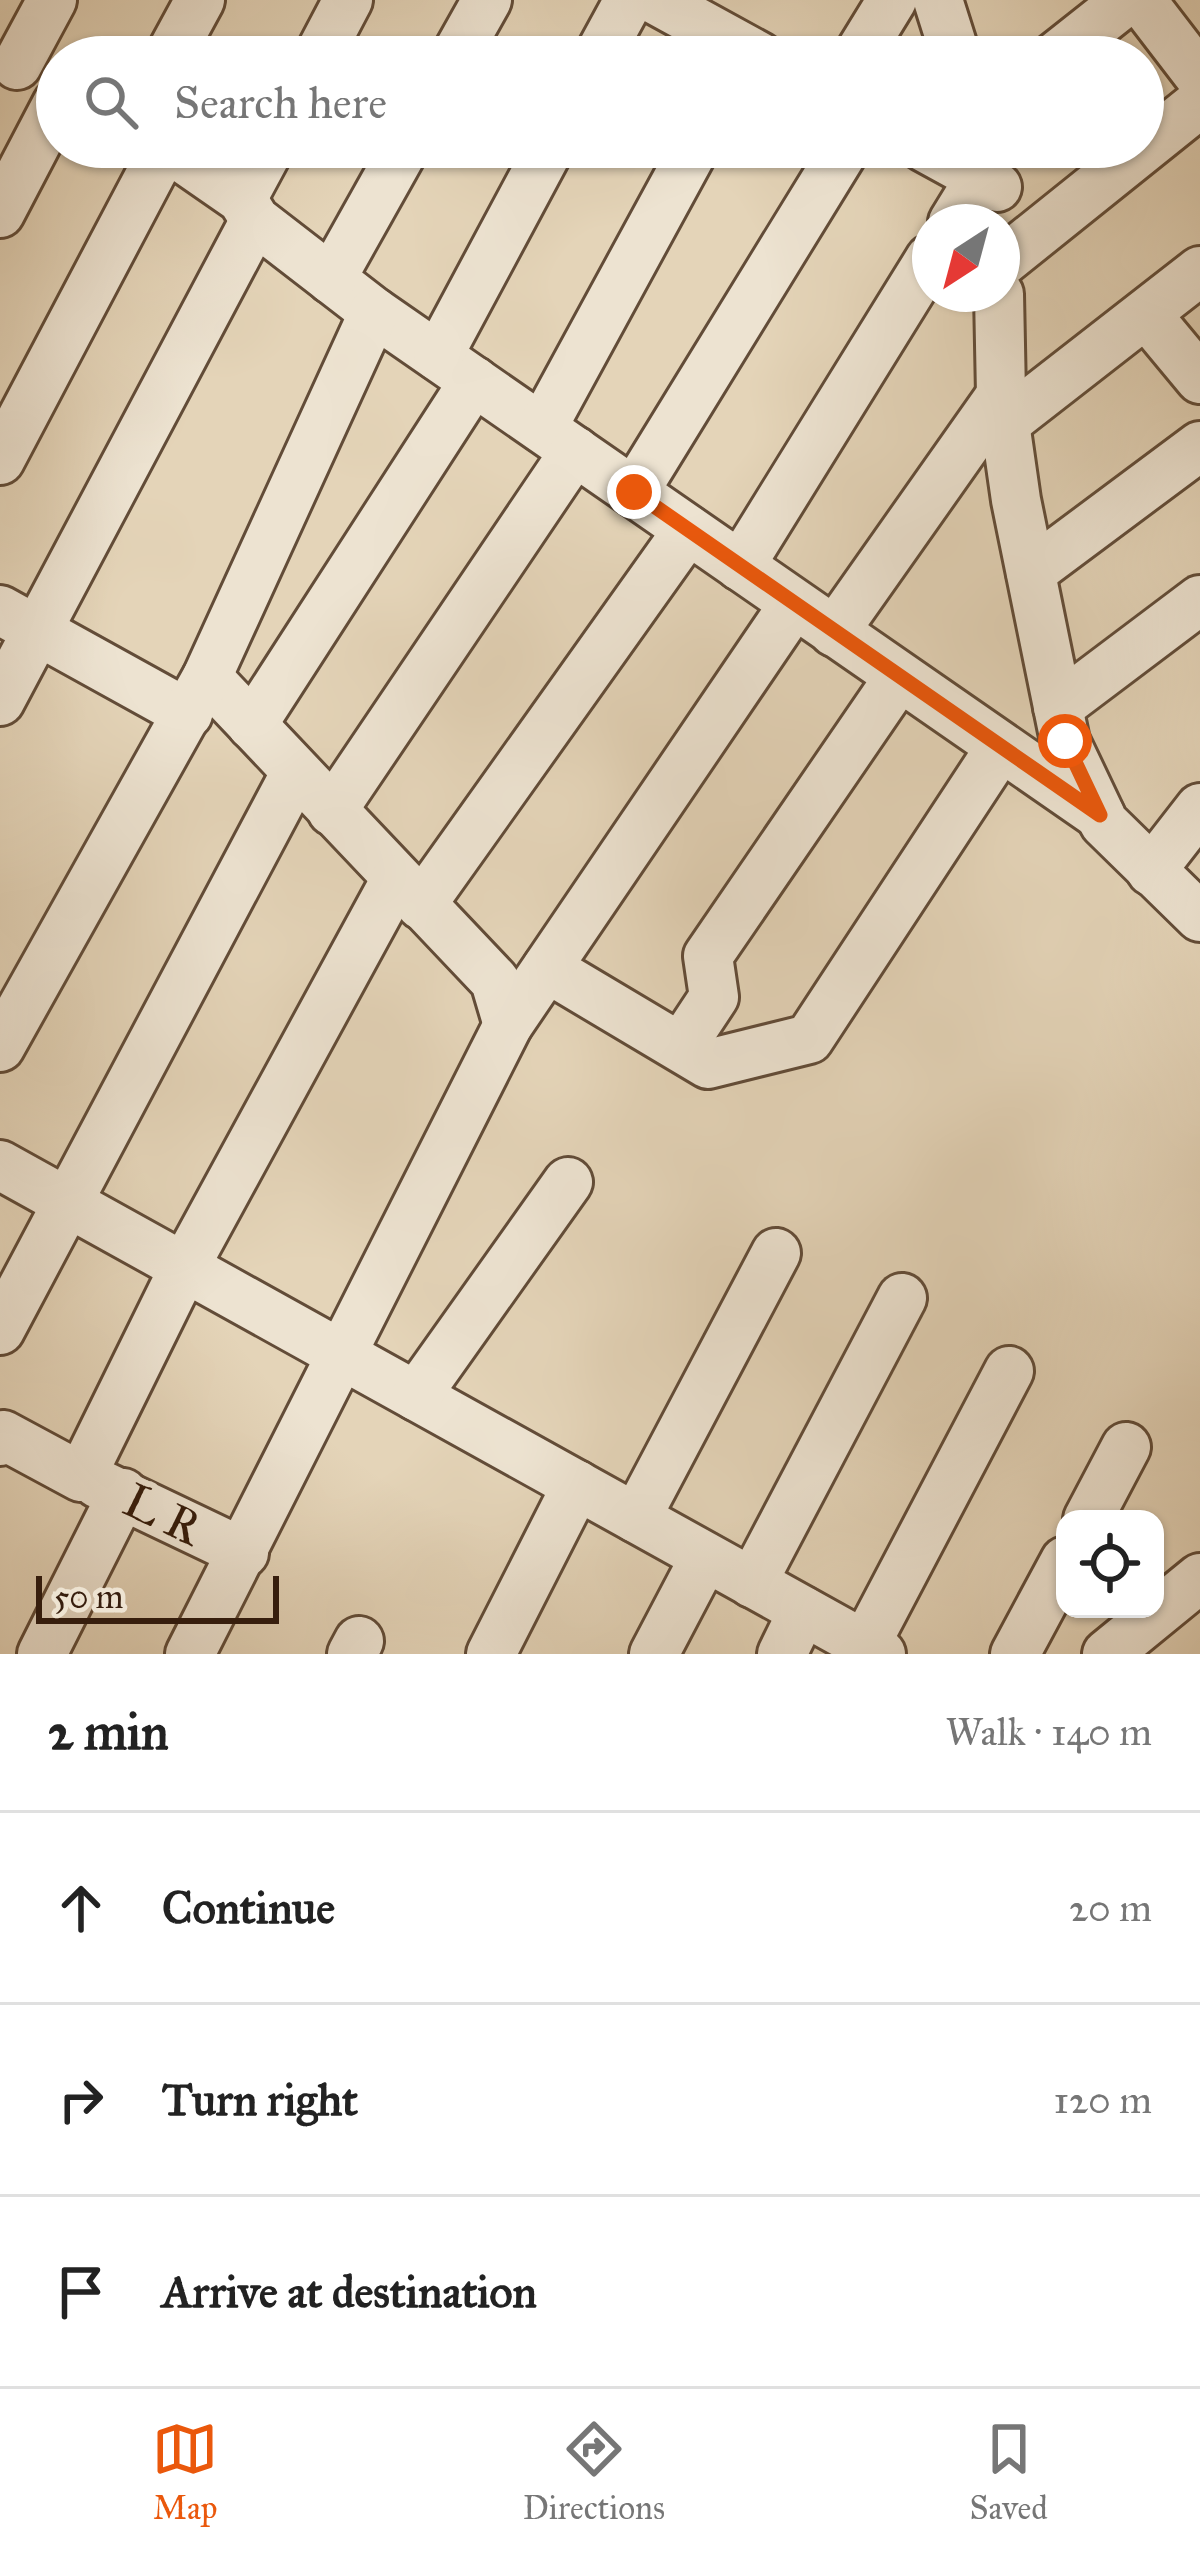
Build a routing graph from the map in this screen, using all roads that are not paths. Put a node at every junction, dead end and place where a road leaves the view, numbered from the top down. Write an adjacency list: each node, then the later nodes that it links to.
1 (52, 0): 11 (street)
2 (200, 0): 12 (street)
3 (349, 0): 13 (street)
4 (487, 0): 14 (street)
5 (629, 0): 15 (street)
6 (892, 0): 17 (street)
7 (938, 0): 18 (street)
8 (1127, 0): 19 (street)
9 (1141, 0): 22 (street)
10 (684, 7): 16 (street)
11 (38, 36)
12 (180, 36)
13 (329, 36)
14 (467, 36)
15 (609, 36)
16 (724, 36)
17 (870, 36)
18 (949, 36)
19 (1082, 36)
20 (36, 41): 21 (street)
21 (25, 70)
22 (1196, 71): 23 (street)
23 (1164, 103)
24 (36, 144): 36 (street)
25 (155, 168): 49 (street)
26 (194, 168): 35 (street)
27 (263, 168): 35 (street)
28 (393, 168): 39 (street)
29 (541, 168): 44 (street)
30 (685, 168): 47 (street)
31 (834, 168): 50 (street)
32 (962, 168): 34 (street)
33 (1097, 168): 37 (street)
34 (990, 183)
35 (248, 209): 39 (street); 56 (street)
36 (0, 213)
37 (1020, 244)
38 (1200, 272): 43 (street)
39 (332, 279): 41 (street)
40 (912, 288): 52 (street)
41 (374, 311): 44 (street); 59 (street)
42 (1000, 312): 46 (street)
43 (1146, 314): 45 (street); 46 (street)
44 (456, 369): 47 (street); 62 (street)
45 (1200, 379)
46 (1003, 409): 53 (street); 57 (street)
47 (558, 440): 50 (street); 66 (street)
48 (1200, 446): 53 (street)
49 (0, 460)
50 (634, 492): 51 (street)
51 (688, 530): 52 (street); 69 (street)
52 (740, 566): 55 (street)
53 (1031, 572): 61 (street)
54 (1200, 600): 61 (street)
55 (794, 604): 57 (street); 71 (street)
56 (19, 620): 59 (street); 60 (street)
57 (834, 632): 58 (street)
58 (899, 677): 63 (street); 74 (street)
59 (197, 695): 62 (street); 73 (street)
60 (0, 701)
61 (1058, 706): 67 (street)
62 (252, 725): 64 (street)
63 (1000, 748): 67 (street); 74 (street)
64 (296, 772): 66 (street); 77 (street)
65 (1200, 808): 68 (street)
66 (332, 811): 69 (street)
67 (1100, 815): 68 (street)
68 (1151, 871): 70 (street)
69 (409, 892): 72 (street); 79 (street)
70 (1200, 917)
71 (547, 968): 72 (street); 74 (street)
72 (508, 1025): 82 (street)
73 (0, 1047)
74 (681, 1047)
75 (0, 1165): 77 (street)
76 (568, 1182): 84 (street)
77 (66, 1202): 79 (street); 81 (street)
78 (776, 1253): 90 (street)
79 (184, 1268): 82 (street); 87 (street)
80 (902, 1298): 95 (street)
81 (0, 1330)
82 (340, 1354): 84 (street); 91 (street)
83 (1009, 1371): 97 (street)
84 (416, 1396): 88 (street)
85 (0, 1441): 87 (street, L R)
86 (1126, 1448): 89 (street)
87 (102, 1485): 91 (street, L R); 98 (street)
88 (577, 1486): 90 (street); 100 (street)
89 (1093, 1510)
90 (636, 1518): 92 (street)
91 (244, 1553): 99 (street)
92 (705, 1557): 95 (street); 101 (street)
93 (1056, 1578): 103 (street)
94 (1200, 1578): 104 (street)
95 (752, 1583): 96 (street)
96 (803, 1611): 97 (street); 102 (street)
97 (873, 1649)
98 (42, 1654)
99 (190, 1654)
100 (491, 1654)
101 (654, 1654)
102 (782, 1654)
103 (1015, 1654)
104 (1107, 1654)

